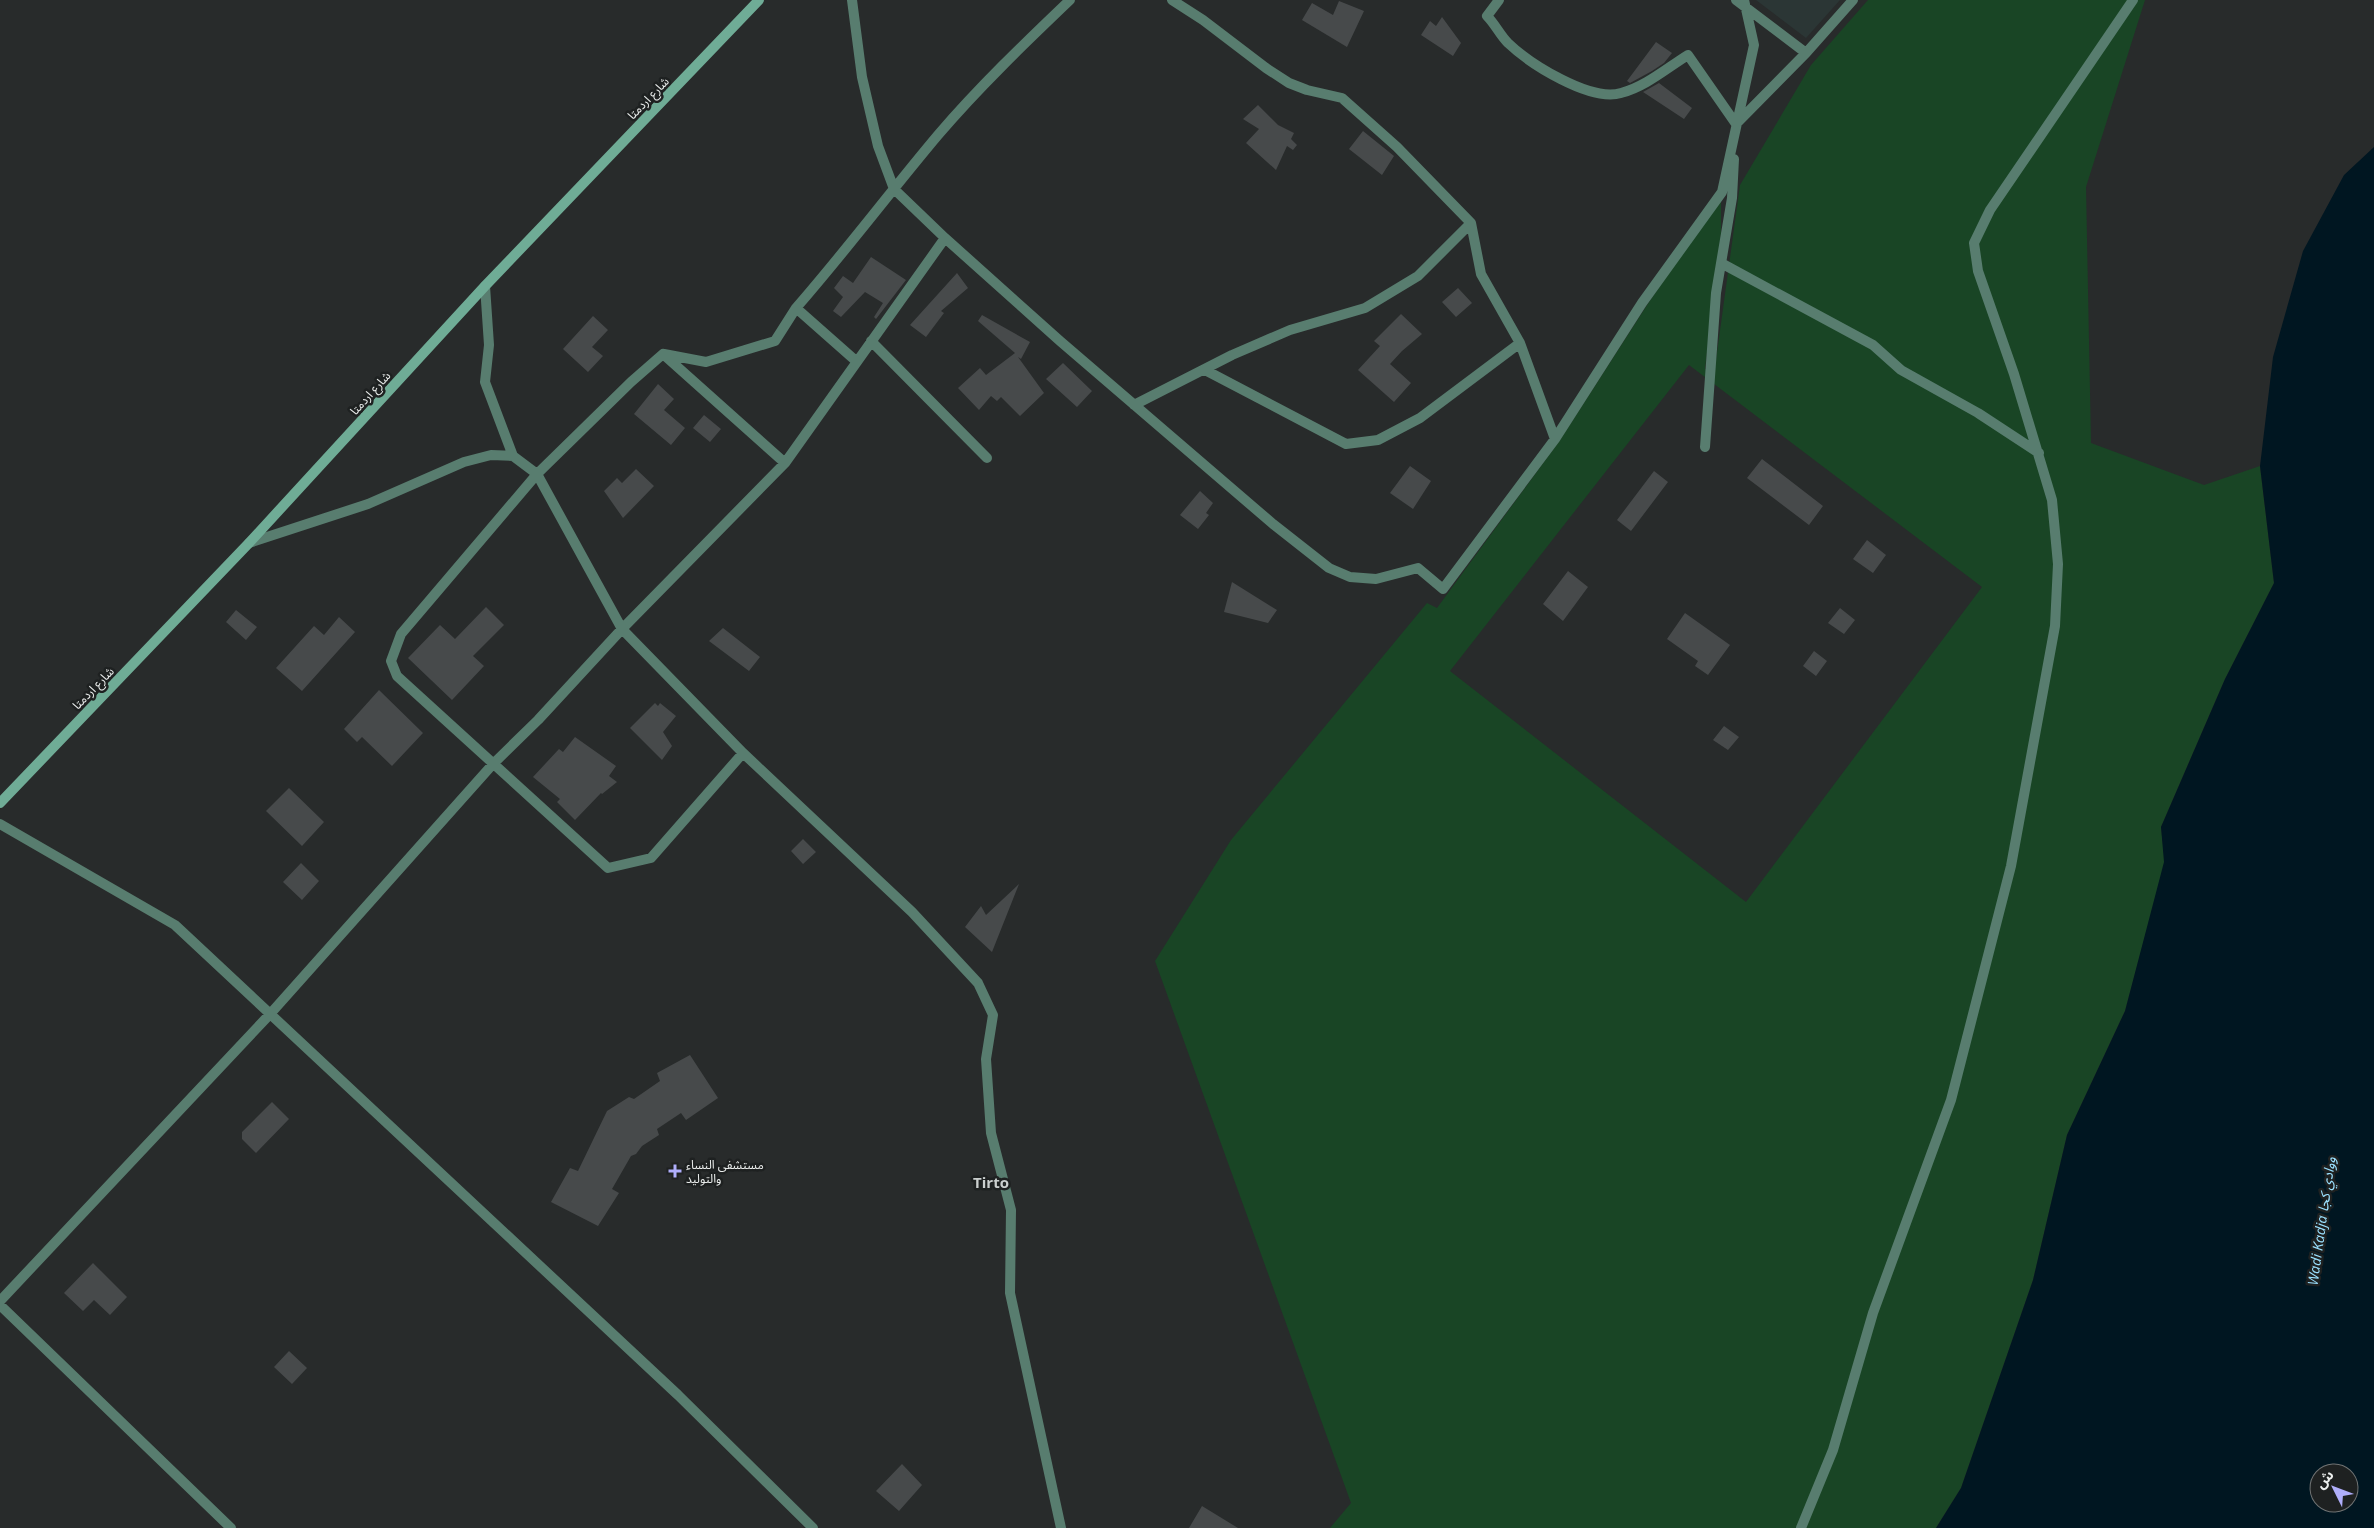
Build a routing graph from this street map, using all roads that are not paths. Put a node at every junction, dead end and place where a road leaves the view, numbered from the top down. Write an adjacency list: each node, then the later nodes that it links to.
1 (759, 0): 15 (main road, شارع اردمتا)
2 (852, 0): 11 (street)
3 (1070, 0): 11 (street)
4 (1172, 0): 12 (street)
5 (1499, 0): 10 (street)
6 (1853, 0): 9 (street)
7 (2133, 0): 25 (street)
8 (1741, 2): 9 (street); 10 (street)
9 (1806, 53): 10 (street)
10 (1736, 124): 14 (street); 23 (street)
11 (894, 189): 13 (street); 16 (street)
12 (1471, 223): 18 (street); 21 (street)
13 (945, 238): 17 (street); 22 (street)
14 (1720, 263): 24 (street); 25 (street)
15 (485, 286): 26 (street); 30 (main road, شارع اردمتا)
16 (796, 308): 19 (street); 20 (street)
17 (871, 341): 20 (street); 27 (street)
18 (1520, 343): 21 (street); 23 (street)
19 (663, 354): 28 (street); 29 (street)
20 (856, 362): 28 (street)
21 (1205, 370): 22 (street)
22 (1134, 405): 23 (street)
23 (1555, 439)
24 (1705, 447)
25 (2039, 453): 42 (street)
26 (513, 456): 29 (street); 30 (street)
27 (987, 458)
28 (785, 462): 31 (street)
29 (537, 474): 31 (street); 33 (street)
30 (250, 543): 34 (main road, شارع اردمتا)
31 (622, 629): 32 (street); 33 (street)
32 (743, 753): 33 (street); 41 (street)
33 (493, 764): 36 (street)
34 (0, 802)
35 (0, 824): 36 (street)
36 (271, 1013): 37 (street); 40 (street)
37 (0, 1301)
38 (0, 1305): 39 (street)
39 (231, 1528)
40 (813, 1528)
41 (1061, 1528)
42 (1801, 1528)

